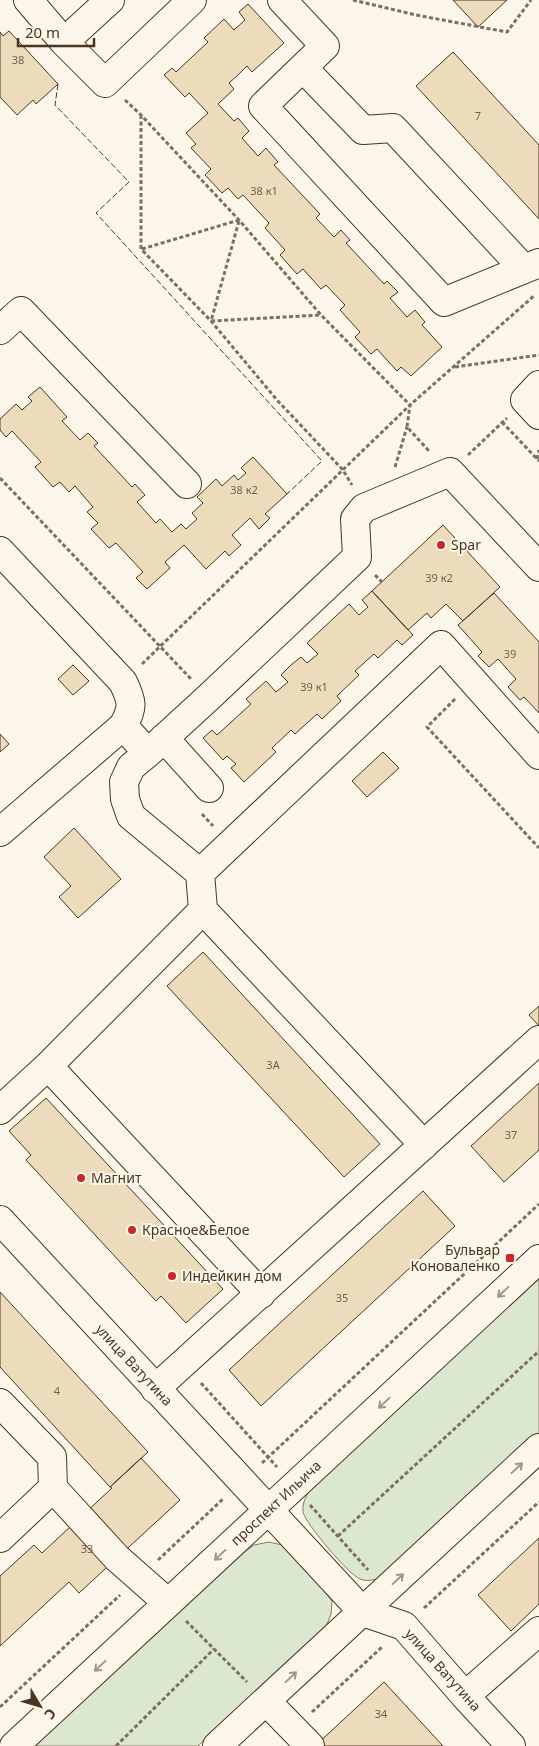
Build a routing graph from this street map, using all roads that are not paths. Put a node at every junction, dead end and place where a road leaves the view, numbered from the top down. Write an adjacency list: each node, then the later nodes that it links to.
1 (28, 0): 5 (street)
2 (110, 0): 5 (street)
3 (192, 0): 5 (street)
4 (282, 0): 6 (street)
5 (64, 42)
6 (303, 68): 7 (street); 7 (street)
7 (531, 266)
8 (0, 330): 9 (street)
9 (187, 484)
10 (0, 551): 12 (street)
11 (539, 567): 13 (street)
12 (123, 726): 13 (street); 16 (street)
13 (156, 745): 15 (street); 17 (street)
14 (539, 755): 17 (street)
15 (209, 788)
16 (0, 832)
17 (200, 872): 18 (street)
18 (203, 910): 20 (street); 22 (street)
19 (539, 1040): 22 (street)
20 (48, 1066): 21 (street); 25 (street)
21 (0, 1110)
22 (424, 1145): 25 (street)
23 (0, 1220): 26 (street, улица Ватутина)
24 (539, 1259): 30 (street, проспект Ильича, one-way to 30)
25 (261, 1294): 26 (street)
26 (156, 1389): 30 (street, улица Ватутина)
27 (0, 1403): 29 (street)
28 (539, 1448): 33 (street, one-way to 28)
29 (53, 1488): 31 (street); 32 (street)
30 (268, 1510): 32 (street, проспект Ильича, one-way to 32); 33 (street, улица Ватутина)
31 (0, 1538)
32 (175, 1611): 38 (street, проспект Ильича, one-way to 38)
33 (362, 1612): 35 (street, one-way to 33); 36 (street, улица Ватутина)
34 (539, 1631): 36 (street)
35 (257, 1693): 37 (street); 39 (street)
36 (465, 1696): 40 (street, улица Ватутина)
37 (302, 1737)
38 (14, 1746)
39 (217, 1746)
40 (511, 1746)

